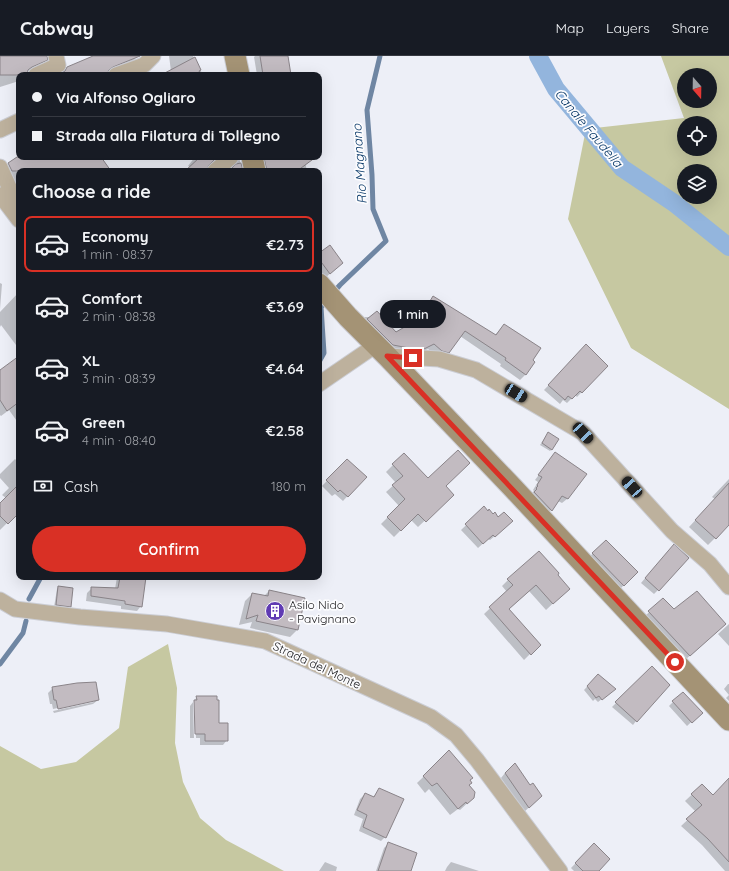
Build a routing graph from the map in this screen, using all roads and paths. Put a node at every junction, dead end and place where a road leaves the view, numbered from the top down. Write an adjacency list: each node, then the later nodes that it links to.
1 (56, 56): 4 (street)
2 (153, 56): 5 (street)
3 (235, 56): 6 (main road)
4 (43, 72)
5 (124, 72)
6 (238, 72)
7 (16, 122): 8 (street)
8 (0, 130)
9 (228, 160): 11 (street)
10 (0, 167): 13 (street)
11 (219, 168)
12 (0, 194): 14 (street)
13 (16, 202)
14 (16, 216)
15 (322, 287): 16 (main road)
16 (382, 351): 17 (street); 18 (street); 20 (main road)
17 (322, 382)
18 (729, 587)
19 (0, 600): 21 (street, Strada del Monte)
20 (729, 720)
21 (560, 871)

